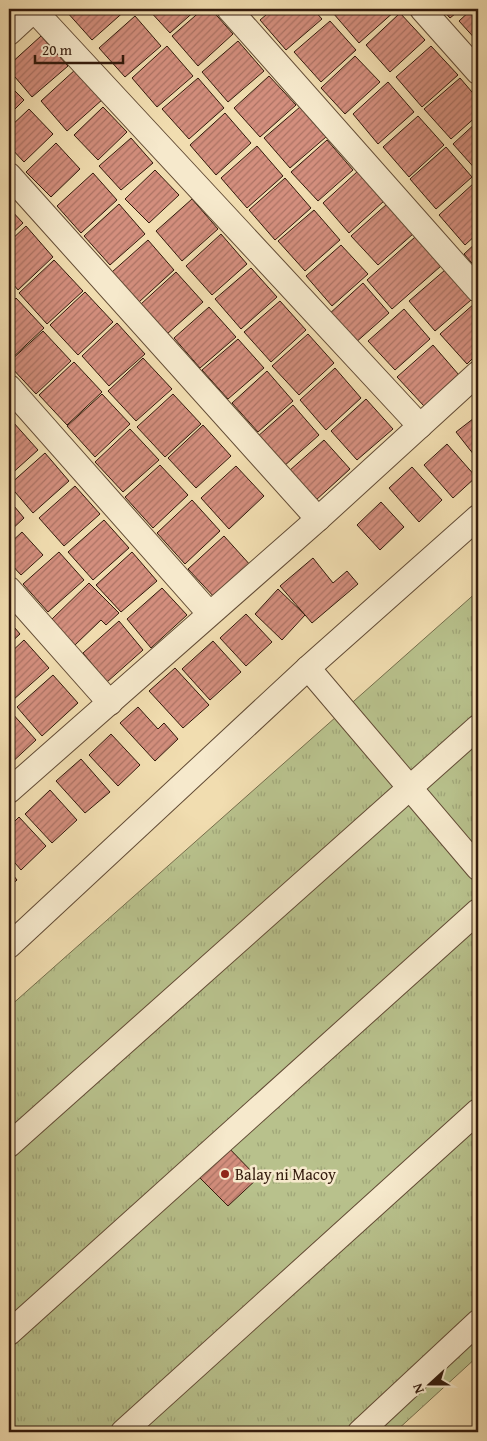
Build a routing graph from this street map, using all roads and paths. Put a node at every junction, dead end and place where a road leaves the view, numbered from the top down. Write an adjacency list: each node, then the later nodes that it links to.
1 (35, 9): 4 (street); 10 (street)
2 (229, 9): 7 (street)
3 (422, 9): 5 (street)
4 (9, 33)
5 (478, 72)
6 (9, 175): 12 (street)
7 (478, 290)
8 (478, 373): 10 (street)
9 (9, 387): 14 (street)
10 (420, 426): 12 (street)
11 (478, 517): 15 (street)
12 (318, 519): 14 (street)
13 (9, 589): 16 (street)
14 (209, 613): 16 (street)
15 (308, 668): 18 (street); 22 (street)
16 (110, 703): 19 (street)
17 (478, 727): 18 (street)
18 (409, 789): 20 (street); 24 (street)
19 (9, 791)
20 (478, 868)
21 (478, 911): 26 (street)
22 (9, 946)
23 (478, 1111): 27 (street)
24 (9, 1145)
25 (478, 1322): 28 (street)
26 (9, 1333)
27 (123, 1432)
28 (360, 1432)

